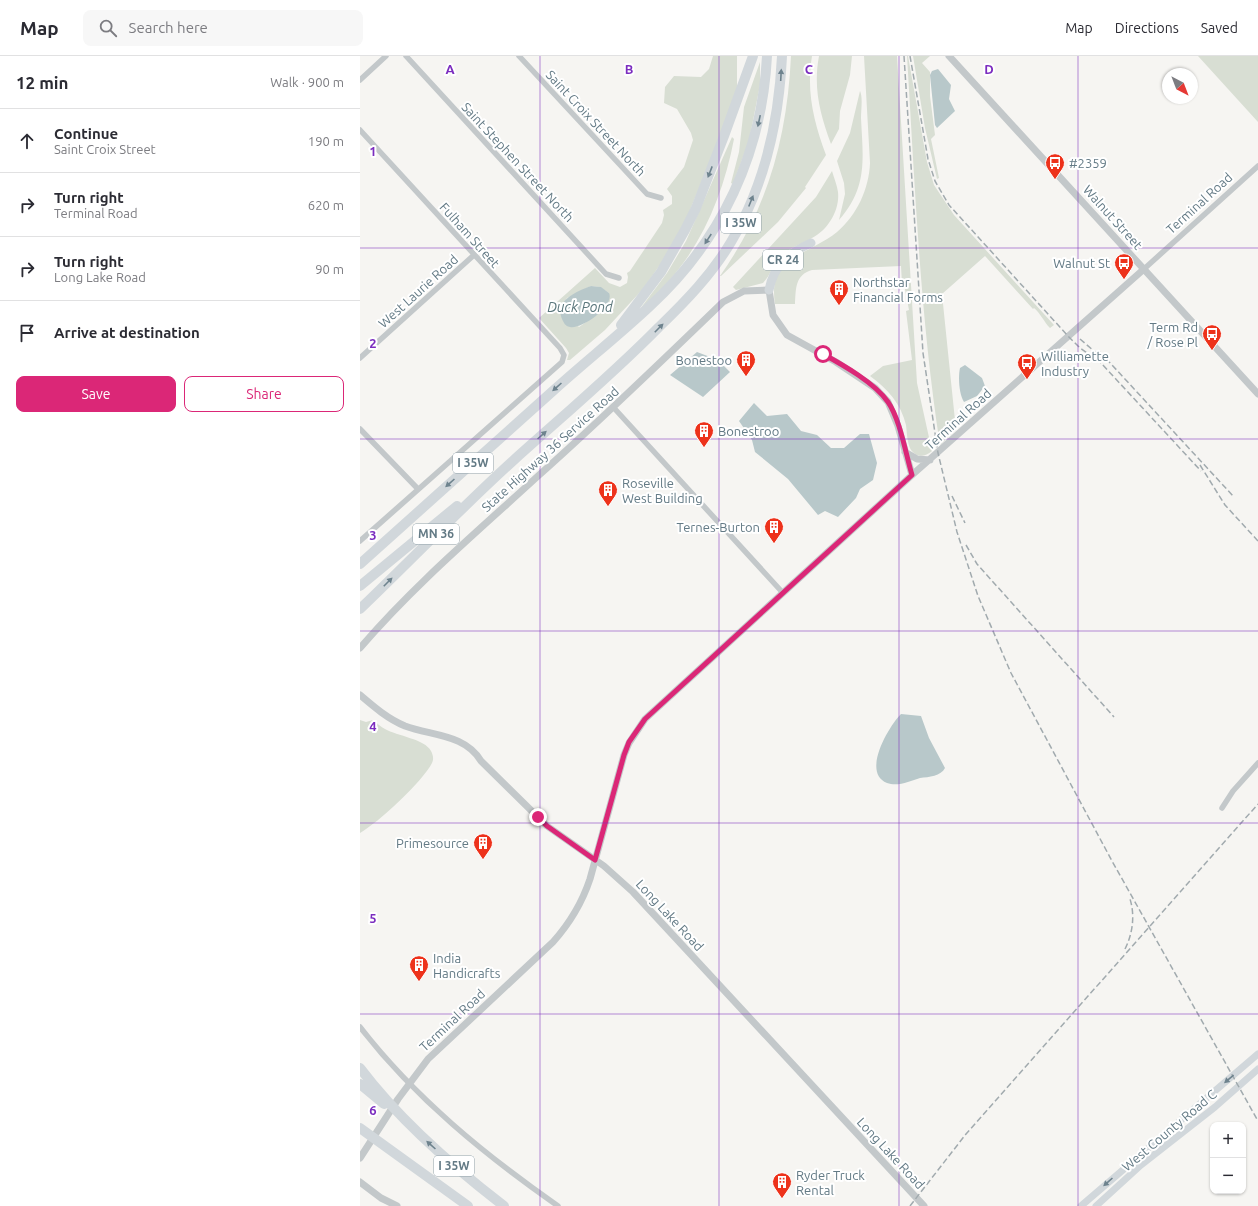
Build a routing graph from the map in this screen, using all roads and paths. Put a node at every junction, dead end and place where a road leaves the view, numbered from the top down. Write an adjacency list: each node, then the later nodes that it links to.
1 (386, 56): 8 (street)
2 (406, 56): 15 (street, Saint Stephen Street North)
3 (519, 56): 11 (street, Saint Croix Street North)
4 (753, 56): 18 (highway, one-way to 18)
5 (767, 56): 18 (highway, I 35W, one-way to 18)
6 (782, 56): 23 (highway, I 35W, one-way to 6)
7 (949, 56): 14 (street, Walnut Street)
8 (360, 80)
9 (360, 130): 13 (street, Fulham Street)
10 (1258, 166): 14 (street, Terminal Road)
11 (661, 198)
12 (811, 243): 16 (highway, CR 24)
13 (474, 255): 17 (street, West Laurie Road); 26 (street, Fulham Street)
14 (1144, 269): 19 (street, Walnut Street); 24 (street, Terminal Road)
15 (618, 278)
16 (769, 290): 20 (street, State Highway 36 Service Road); 22 (street, CR 24)
17 (360, 358)
18 (586, 361): 28 (highway, I 35W, one-way to 28)
19 (1258, 394)
20 (614, 408): 30 (street); 32 (street, State Highway 36 Service Road)
21 (360, 429): 26 (street)
22 (905, 452): 24 (street); 25 (street, CR 24)
23 (513, 460): 29 (highway, I 35W); 31 (highway, MN 36, one-way to 23)
24 (930, 460): 25 (street, Terminal Road)
25 (912, 475): 30 (street, Terminal Road)
26 (418, 489): 27 (street)
27 (360, 541)
28 (360, 564)
29 (360, 586)
30 (783, 593): 36 (street, Terminal Road)
31 (360, 609)
32 (360, 648)
33 (360, 695): 36 (street, Long Lake Road)
34 (1258, 763): 35 (street)
35 (1222, 808)
36 (595, 860): 47 (street, Terminal Road); 54 (street, Long Lake Road)
37 (360, 1027): 53 (street)
38 (1258, 1054): 45 (main road, West County Road C, one-way to 45)
39 (360, 1068): 42 (highway, I 35W)
40 (1258, 1069): 46 (main road, West County Road C)
41 (360, 1084): 42 (highway)
42 (407, 1122): 52 (highway, I 35W, one-way to 42)
43 (360, 1128): 49 (highway, I 35W)
44 (360, 1136): 49 (highway)
45 (1148, 1147): 46 (main road); 55 (main road, West County Road C, one-way to 55)
46 (1155, 1154): 56 (main road, West County Road C)
47 (360, 1158)
48 (360, 1182): 50 (street)
49 (458, 1200): 51 (highway, I 35W)
50 (397, 1206)
51 (468, 1206)
52 (504, 1206)
53 (558, 1206)
54 (924, 1206)
55 (1081, 1206)
56 (1096, 1206)

